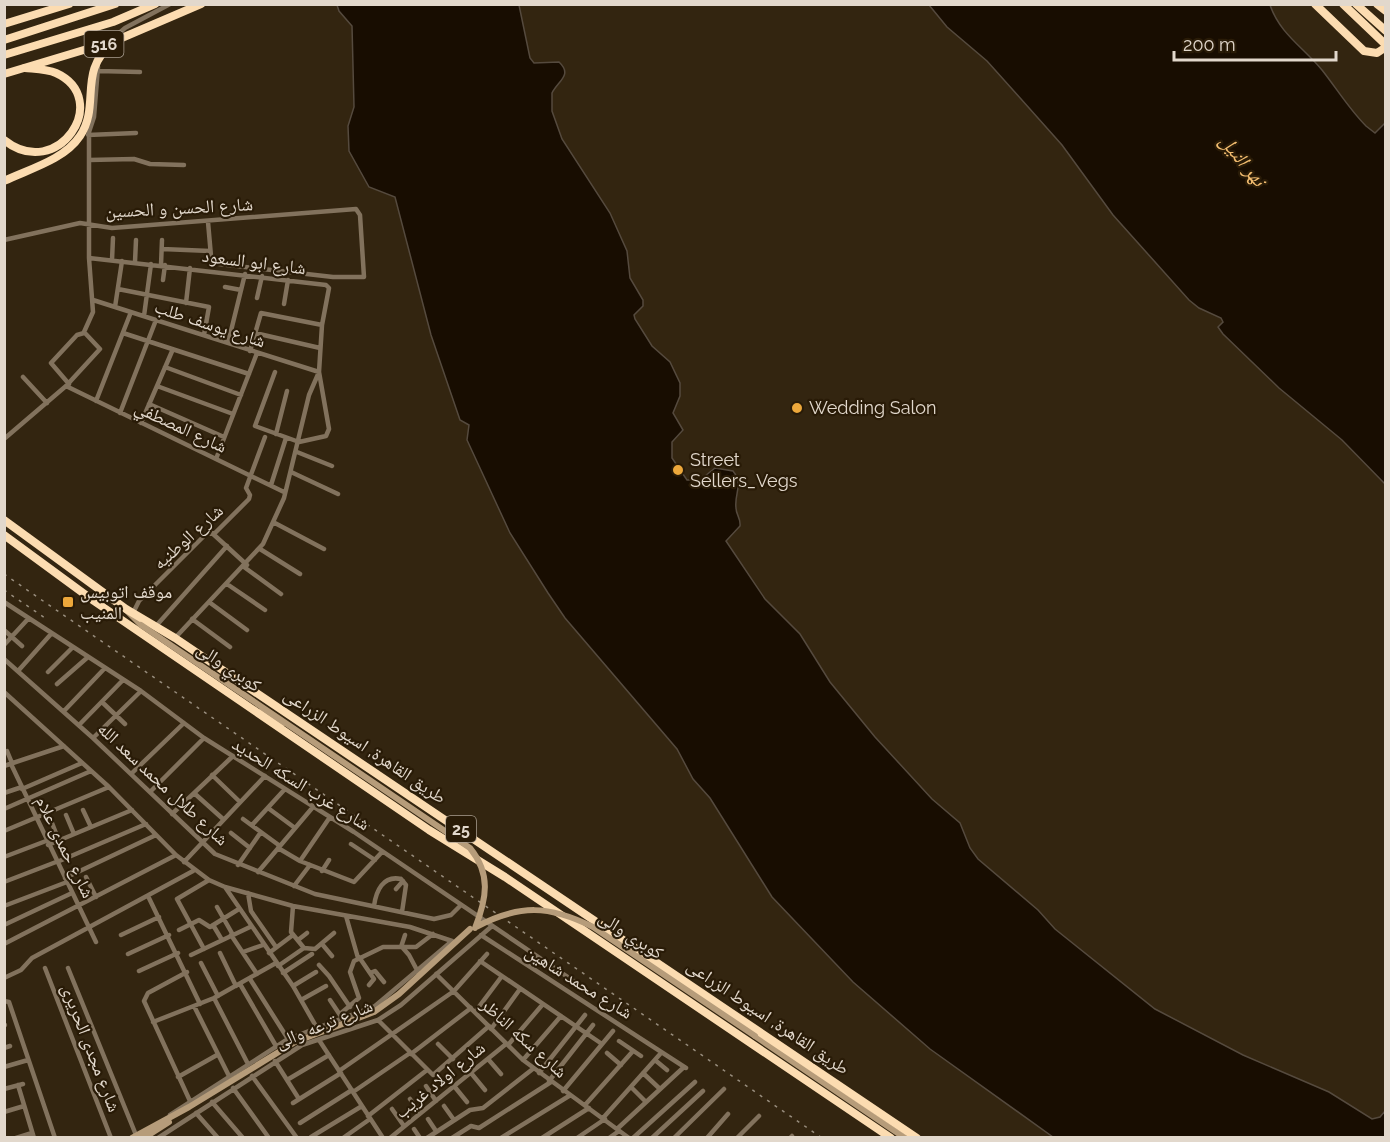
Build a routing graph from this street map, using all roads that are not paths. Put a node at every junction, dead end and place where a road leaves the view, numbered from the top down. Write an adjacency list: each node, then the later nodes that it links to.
1 (69, 4): 11 (highway)
2 (115, 4): 13 (highway, 516)
3 (155, 4): 16 (highway, 516)
4 (170, 4): 18 (street)
5 (201, 4): 14 (highway, 516, bridge)
6 (1315, 4): 15 (highway)
7 (1343, 4): 15 (highway)
8 (1356, 4): 12 (highway)
9 (1377, 4): 10 (highway)
10 (1386, 11)
11 (4, 24)
12 (1386, 31)
13 (4, 40)
14 (117, 40): 17 (highway, 516, bridge); 26 (highway, bridge)
15 (1386, 46)
16 (4, 55)
17 (24, 68): 20 (highway, 516, bridge); 23 (highway)
18 (98, 71): 19 (street); 22 (street)
19 (140, 72)
20 (4, 74)
21 (136, 133): 22 (street)
22 (88, 135): 24 (street)
23 (4, 140)
24 (89, 160): 25 (street); 28 (street)
25 (184, 165)
26 (4, 181)
27 (208, 222): 28 (street, شارع الحسن و الحسين); 34 (street); 34 (street, شارع الحسن و الحسين)
28 (90, 223): 30 (street, شارع الحسن و الحسين); 35 (street)
29 (113, 238): 36 (street)
30 (4, 240)
31 (136, 240): 38 (street)
32 (162, 240): 33 (street)
33 (162, 249): 34 (street); 40 (street)
34 (210, 252)
35 (89, 258): 36 (street, شارع ابو السعود); 51 (street)
36 (112, 260): 37 (street, شارع ابو السعود)
37 (122, 261): 38 (street, شارع ابو السعود); 47 (street)
38 (135, 262): 39 (street, شارع ابو السعود)
39 (151, 264): 40 (street, شارع ابو السعود); 49 (street)
40 (163, 265): 41 (street, شارع ابو السعود); 44 (street)
41 (190, 268): 42 (street, شارع ابو السعود); 52 (street)
42 (245, 274): 43 (street, شارع ابو السعود); 48 (street)
43 (262, 276): 45 (street, شارع ابو السعود); 50 (street)
44 (163, 280)
45 (288, 280): 53 (street); 58 (street, شارع ابو السعود)
46 (225, 287): 48 (street)
47 (118, 289): 49 (street); 54 (street)
48 (242, 290): 64 (street)
49 (147, 295): 52 (street); 56 (street)
50 (257, 298)
51 (93, 300): 54 (street, شارع يوسف طلب); 59 (street)
52 (186, 303): 62 (street)
53 (284, 304)
54 (115, 307): 55 (street, شارع يوسف طلب)
55 (130, 312): 56 (street, شارع يوسف طلب); 60 (street)
56 (144, 316): 57 (street, شارع يوسف طلب)
57 (156, 320): 62 (street, شارع يوسف طلب); 63 (street)
58 (322, 325): 61 (street); 65 (street, شارع ابو السعود)
59 (84, 333): 74 (street); 74 (street)
60 (123, 333): 63 (street); 78 (street)
61 (255, 333): 65 (street); 67 (street)
62 (204, 335): 64 (street, شارع يوسف طلب)
63 (148, 341): 66 (street); 81 (street)
64 (228, 343): 67 (street, شارع يوسف طلب)
65 (320, 348): 71 (street, شارع ابو السعود)
66 (173, 349): 69 (street); 72 (street)
67 (250, 351): 68 (street, شارع يوسف طلب)
68 (257, 353): 71 (street, شارع يوسف طلب); 72 (street)
69 (165, 367): 75 (street); 77 (street)
70 (276, 372): 84 (street)
71 (319, 372): 89 (street); 89 (street)
72 (249, 374): 77 (street)
73 (23, 377): 79 (street)
74 (67, 385): 78 (street, شارع المصطفي); 79 (street)
75 (157, 386): 80 (street); 82 (street)
76 (287, 391): 84 (street)
77 (241, 395): 82 (street)
78 (96, 401): 81 (street, شارع المصطفي)
79 (47, 403): 88 (street)
80 (149, 404): 83 (street); 86 (street)
81 (120, 413): 83 (street, شارع المصطفي)
82 (233, 414): 86 (street)
83 (141, 423): 91 (street, شارع المصطفي)
84 (276, 434): 87 (street)
85 (265, 436): 94 (street, شارع الوطنيه)
86 (224, 438): 91 (street)
87 (286, 438): 89 (street); 95 (street)
88 (4, 439)
89 (298, 442): 90 (street)
90 (297, 452): 92 (street); 93 (street)
91 (216, 459): 94 (street, شارع المصطفي)
92 (332, 466)
93 (291, 472): 96 (street); 97 (street)
94 (251, 475): 95 (street, شارع المصطفي); 100 (street, شارع الوطنيه)
95 (271, 485): 96 (street, شارع المصطفي)
96 (284, 492): 99 (street)
97 (338, 494)
98 (4, 520): 112 (highway, طريق القاهرة, اسيوط الزراعى / 25)
99 (273, 522): 103 (street); 104 (street)
100 (212, 533): 102 (street); 112 (street, شارع الوطنيه)
101 (4, 536): 135 (highway, طريق القاهرة, اسيوط الزراعى / 25)
102 (227, 546): 105 (street); 115 (street)
103 (260, 549): 105 (street); 106 (street)
104 (324, 549)
105 (245, 566): 107 (street); 108 (street)
106 (300, 574)
107 (228, 584): 110 (street); 111 (street)
108 (281, 594)
109 (4, 602): 113 (street, شارع غرب السكه الحديد)
110 (209, 602): 114 (street); 117 (street)
111 (265, 610)
112 (130, 613): 115 (highway, طريق القاهرة, اسيوط الزراعى / 25); 238 (main road, كوبري والى, bridge)
113 (28, 619): 118 (street, شارع غرب السكه الحديد); 119 (street)
114 (192, 619): 120 (street); 123 (street)
115 (156, 626): 120 (highway, طريق القاهرة, اسيوط الزراعى / 25)
116 (4, 630): 119 (street)
117 (248, 630)
118 (51, 634): 124 (street, شارع غرب السكه الحديد); 128 (street)
119 (12, 637): 121 (street); 122 (street)
120 (175, 638): 198 (highway, طريق القاهرة, اسيوط الزراعى / 25)
121 (4, 645)
122 (22, 646)
123 (230, 647)
124 (72, 648): 125 (street, شارع غرب السكه الحديد); 129 (street)
125 (88, 657): 127 (street, شارع غرب السكه الحديد); 131 (street)
126 (4, 659): 128 (street, شارع طلال محمد سعد الله)
127 (105, 668): 130 (street, شارع غرب السكه الحديد); 136 (street)
128 (18, 671): 136 (street, شارع طلال محمد سعد الله)
129 (48, 672)
130 (123, 680): 132 (street, شارع غرب السكه الحديد); 134 (street)
131 (57, 684)
132 (141, 691): 137 (street); 138 (street, شارع غرب السكه الحديد)
133 (4, 692): 143 (street)
134 (102, 702): 137 (street); 140 (street)
135 (251, 706): 205 (highway, طريق القاهرة, اسيوط الزراعى / 25); 238 (main road, كوبري والى, bridge)
136 (64, 711): 140 (street, شارع طلال محمد سعد الله)
137 (116, 715): 139 (street); 141 (street)
138 (184, 723): 142 (street, شارع غرب السكه الحديد); 150 (street)
139 (125, 724)
140 (79, 725): 141 (street, شارع طلال محمد سعد الله)
141 (93, 738): 150 (street, شارع طلال محمد سعد الله)
142 (204, 738): 145 (street, شارع غرب السكه الحديد); 158 (street)
143 (64, 746): 146 (street); 147 (street)
144 (7, 750): 147 (street, شارع حمدى علام)
145 (233, 756): 152 (street); 153 (street, شارع غرب السكه الحديد)
146 (82, 763): 149 (street); 151 (street)
147 (12, 764): 148 (street); 156 (street, شارع حمدى علام)
148 (4, 766)
149 (91, 771): 154 (street); 155 (street)
150 (131, 774): 158 (street, شارع طلال محمد سعد الله)
151 (55, 775): 154 (street); 156 (street)
152 (212, 775): 159 (street); 162 (street)
153 (265, 776): 157 (street, شارع غرب السكه الحديد); 162 (street)
154 (60, 785): 161 (street)
155 (108, 787): 167 (street); 171 (street)
156 (22, 788): 160 (street); 161 (street, شارع حمدى علام)
157 (285, 789): 163 (street, شارع غرب السكه الحديد); 164 (street)
158 (150, 792): 168 (street, شارع طلال محمد سعد الله)
159 (194, 793): 168 (street); 172 (street)
160 (4, 794)
161 (28, 801): 165 (street); 171 (street, شارع حمدى علام)
162 (240, 802): 172 (street)
163 (313, 807): 170 (street, شارع غرب السكه الحديد); 178 (street)
164 (268, 808): 176 (street); 178 (street)
165 (4, 809)
166 (83, 810): 177 (street)
167 (132, 810): 175 (street); 177 (street)
168 (172, 814): 186 (street, شارع طلال محمد سعد الله)
169 (66, 815): 182 (street)
170 (330, 817): 190 (street, شارع غرب السكه الحديد); 195 (street)
171 (36, 819): 179 (street); 185 (street, شارع حمدى علام)
172 (223, 819): 186 (street)
173 (243, 819): 176 (street)
174 (52, 823): 184 (street)
175 (146, 824): 183 (street); 196 (street)
176 (252, 825): 180 (street)
177 (91, 827): 182 (street)
178 (295, 828): 188 (street)
179 (4, 831)
180 (261, 832): 188 (street); 189 (street)
181 (231, 833): 189 (street)
182 (74, 834): 184 (street)
183 (156, 835): 191 (street); 207 (street)
184 (59, 841): 185 (street)
185 (47, 843): 192 (street); 196 (street, شارع حمدى علام)
186 (199, 844): 197 (street); 199 (street, شارع طلال محمد سعد الله)
187 (351, 844): 194 (street)
188 (279, 847): 195 (street); 204 (street)
189 (250, 848): 199 (street)
190 (382, 852): 194 (street); 201 (street, شارع غرب السكه الحديد)
191 (176, 855): 197 (street); 219 (street)
192 (4, 857)
193 (329, 860): 203 (street)
194 (375, 860): 203 (street)
195 (300, 861): 200 (street)
196 (56, 862): 207 (street, شارع حمدى علام); 210 (street)
197 (183, 862): 202 (street)
198 (512, 864): 205 (highway); 211 (highway, طريق القاهرة, اسيوط الزراعى / 25)
199 (238, 865): 204 (street, شارع طلال محمد سعد الله)
200 (310, 865): 203 (street); 212 (street)
201 (407, 869): 209 (street); 220 (street, شارع غرب السكه الحديد)
202 (193, 870): 208 (street); 218 (street)
203 (322, 871)
204 (258, 872): 212 (street, شارع طلال محمد سعد الله)
205 (505, 877): 217 (highway, طريق القاهرة, اسيوط الزراعى / 25)
206 (86, 878): 219 (street)
207 (66, 880): 215 (street, شارع حمدى علام); 221 (street)
208 (209, 880): 213 (street); 233 (street)
209 (402, 880): 214 (street); 225 (street); 227 (street)
210 (4, 882)
211 (540, 885): 217 (highway); 302 (highway, طريق القاهرة, اسيوط الزراعى / 25)
212 (294, 886): 225 (street, شارع طلال محمد سعد الله)
213 (225, 887): 216 (street); 226 (street)
214 (396, 889)
215 (72, 893): 223 (street, شارع حمدى علام); 232 (street)
216 (248, 893): 222 (street); 255 (street)
217 (531, 895): 421 (highway, طريق القاهرة, اسيوط الزراعى / 25)
218 (148, 896): 229 (street); 236 (street)
219 (96, 897): 223 (street)
220 (461, 905): 227 (street, شارع طلال محمد سعد الله); 235 (street, شارع غرب السكه الحديد)
221 (4, 906)
222 (293, 906): 228 (street); 246 (street)
223 (79, 907): 236 (street, شارع حمدى علام); 252 (street)
224 (217, 907): 230 (street)
225 (376, 907): 227 (street, شارع طلال محمد سعد الله); 231 (street)
226 (238, 909): 230 (street); 237 (street)
227 (402, 912)
228 (346, 916): 231 (street); 268 (street)
229 (159, 917): 243 (street); 244 (street)
230 (224, 918): 234 (street); 245 (street)
231 (376, 922): 242 (street)
232 (4, 925)
233 (189, 925): 234 (street); 239 (street); 258 (street)
234 (213, 925): 249 (street)
235 (492, 926): 248 (street, شارع ترعه والى); 292 (street, شارع غرب السكه الحديد)
236 (89, 927): 251 (street, شارع حمدى علام); 284 (street)
237 (250, 927): 245 (street); 254 (street)
238 (473, 928): 302 (main road, كوبري والى, bridge); 391 (main road, كوبري والى); 399 (main road, كوبري والى); 422 (main road, كوبري والى, bridge)
239 (179, 930)
240 (307, 933): 250 (street)
241 (334, 933): 253 (street)
242 (433, 934): 256 (street); 278 (street, شارع ترعه والى)
243 (121, 935)
244 (169, 935): 260 (street); 263 (street)
245 (232, 935): 249 (street); 259 (street)
246 (293, 935): 250 (street); 255 (street)
247 (405, 935): 256 (street)
248 (481, 935): 282 (street, شارع ترعه والى); 326 (street, شارع محمد شاهين)
249 (222, 940): 258 (street)
250 (297, 940): 257 (street)
251 (96, 942)
252 (4, 944)
253 (322, 944): 257 (street); 267 (street)
254 (263, 945): 259 (street); 262 (street)
255 (276, 947): 262 (street)
256 (401, 947): 268 (street); 278 (street)
257 (304, 948): 271 (street)
258 (204, 949): 266 (street)
259 (243, 952): 281 (street)
260 (178, 953): 275 (street); 276 (street)
261 (220, 953): 287 (street)
262 (269, 953): 271 (street)
263 (128, 954)
264 (312, 954): 279 (street)
265 (487, 954): 269 (street)
266 (191, 955)
267 (332, 956)
268 (359, 957): 280 (street); 301 (street)
269 (480, 961): 283 (street); 293 (street)
270 (201, 963): 294 (street)
271 (277, 964): 279 (street); 281 (street)
272 (319, 965): 301 (street)
273 (45, 968): 398 (street, شارع مجدى الحريرى)
274 (68, 968): 395 (street)
275 (139, 971)
276 (187, 972): 298 (street); 308 (street)
277 (316, 972): 289 (street)
278 (418, 972): 306 (street, شارع ترعه والى)
279 (283, 973): 289 (street)
280 (370, 973): 286 (street); 288 (street)
281 (257, 974): 285 (street)
282 (436, 974): 293 (street, شارع سكه الناظر); 307 (street, شارع ترعه والى)
283 (502, 976): 291 (street); 303 (street)
284 (4, 978)
285 (250, 979): 287 (street); 316 (street)
286 (384, 982)
287 (238, 985): 294 (street); 322 (street)
288 (369, 985)
289 (293, 986): 296 (street)
290 (326, 986): 296 (street)
291 (520, 988): 299 (street); 312 (street)
292 (584, 988)
293 (454, 991): 303 (street, شارع سكه الناظر); 315 (street)
294 (216, 997): 298 (street); 336 (street)
295 (330, 999): 306 (street)
296 (301, 1000): 311 (street)
297 (7, 1001): 332 (street)
298 (200, 1004): 300 (street)
299 (543, 1004): 305 (street); 321 (street, شارع اولاد غريب)
300 (194, 1006): 308 (street); 328 (street)
301 (350, 1007): 306 (street)
302 (724, 1007): 423 (highway, طريق القاهرة, اسيوط الزراعى / 25)
303 (473, 1010): 312 (street, شارع سكه الناظر); 324 (street)
304 (585, 1015): 310 (street)
305 (561, 1016): 310 (street); 333 (street)
306 (341, 1017): 311 (street, شارع ترعه والى)
307 (378, 1020): 315 (street); 317 (street, شارع ترعه والى)
308 (153, 1022): 349 (street)
309 (593, 1025): 314 (street)
310 (577, 1027): 314 (street); 344 (street)
311 (317, 1028): 316 (street, شارع ترعه والى)
312 (490, 1028): 321 (street, شارع سكه الناظر); 330 (street)
313 (613, 1030): 320 (street)
314 (586, 1034): 320 (street); 351 (street)
315 (394, 1036): 324 (street); 342 (street)
316 (288, 1040): 322 (street, شارع ترعه والى)
317 (319, 1040): 327 (street); 335 (street, شارع ترعه والى)
318 (619, 1041): 323 (street)
319 (438, 1044): 330 (street)
320 (602, 1044): 362 (street)
321 (507, 1045): 331 (street, شارع اولاد غريب); 333 (street, شارع سكه الناظر)
322 (276, 1046): 336 (street, شارع ترعه والى)
323 (633, 1051): 329 (street); 337 (street)
324 (410, 1053): 341 (street); 361 (street)
325 (607, 1053): 337 (street)
326 (661, 1053): 334 (street); 358 (street, شارع محمد شاهين)
327 (329, 1054): 342 (street); 350 (street)
328 (217, 1055): 347 (street); 349 (street)
329 (641, 1056)
330 (453, 1059): 341 (street)
331 (488, 1059): 343 (street, شارع اولاد غريب); 346 (street)
332 (28, 1060): 338 (street); 397 (street)
333 (523, 1060): 339 (street, شارع سكه الناظر)
334 (655, 1060): 340 (street); 345 (street)
335 (275, 1061): 348 (street, شارع ترعه والى); 350 (street)
336 (248, 1064): 347 (street, شارع ترعه والى)
337 (621, 1065): 376 (street)
338 (4, 1067)
339 (534, 1068): 344 (street, شارع سكه الناظر); 386 (street)
340 (667, 1070)
341 (428, 1071): 383 (street)
342 (340, 1072): 361 (street); 365 (street)
343 (471, 1073): 354 (street, شارع اولاد غريب); 360 (street)
344 (539, 1073): 351 (street, شارع سكه الناظر)
345 (643, 1073): 355 (street); 358 (street)
346 (501, 1074)
347 (229, 1076): 367 (street, شارع ترعه والى)
348 (252, 1076): 357 (street, شارع ترعه والى); 404 (street)
349 (178, 1077): 367 (street)
350 (288, 1080): 365 (street)
351 (550, 1081): 362 (street, شارع سكه الناظر); 411 (street)
352 (695, 1082): 416 (street)
353 (426, 1086): 368 (street)
354 (454, 1086): 368 (street, شارع اولاد غريب); 370 (street)
355 (631, 1087): 371 (street); 385 (street)
356 (4, 1089): 373 (street)
357 (233, 1089): 369 (street, شارع ترعه والى); 403 (street)
358 (660, 1089): 371 (street)
359 (724, 1089): 418 (street)
360 (485, 1090)
361 (352, 1091): 374 (street); 387 (street)
362 (563, 1091): 364 (street, شارع سكه الناظر)
363 (703, 1091): 417 (street)
364 (569, 1096): 376 (street, شارع سكه الناظر); 412 (street)
365 (299, 1099): 372 (street)
366 (410, 1099): 380 (street)
367 (190, 1101): 391 (street, شارع ترعه والى)
368 (436, 1101): 380 (street, شارع اولاد غريب)
369 (212, 1102): 379 (street, شارع ترعه والى); 402 (street)
370 (467, 1102)
371 (646, 1102): 392 (street)
372 (293, 1103)
373 (24, 1106): 378 (street); 394 (street)
374 (362, 1106): 383 (street); 405 (street)
375 (444, 1106): 386 (street)
376 (587, 1107): 385 (street, شارع سكه الناظر); 413 (street)
377 (392, 1109): 389 (street)
378 (4, 1112)
379 (196, 1113): 400 (street, شارع ترعه والى); 401 (street)
380 (420, 1113): 389 (street, شارع اولاد غريب)
381 (728, 1114): 419 (street)
382 (759, 1116): 420 (street)
383 (369, 1117): 406 (street); 407 (street)
384 (428, 1119): 393 (street)
385 (604, 1119): 392 (street, شارع سكه الناظر); 414 (street)
386 (454, 1120): 388 (street)
387 (300, 1123)
388 (448, 1124): 393 (street); 411 (street)
389 (404, 1126): 408 (street, شارع اولاد غريب)
390 (414, 1129): 409 (street)
391 (147, 1130): 395 (main road, شارع ترعه والى)
392 (618, 1130): 415 (street); 416 (street, شارع سكه الناظر)
393 (436, 1131): 410 (street)
394 (33, 1135): 396 (street)
395 (134, 1136)
396 (16, 1137)
397 (56, 1137)
398 (111, 1137)
399 (144, 1137)
400 (158, 1137)
401 (218, 1137)
402 (243, 1137)
403 (269, 1137)
404 (297, 1137)
405 (311, 1137)
406 (343, 1137)
407 (383, 1137)
408 (390, 1137)
409 (420, 1137)
410 (427, 1137)
411 (455, 1137)
412 (501, 1137)
413 (542, 1137)
414 (578, 1137)
415 (609, 1137)
416 (631, 1137)
417 (652, 1137)
418 (674, 1137)
419 (707, 1137)
420 (737, 1137)
421 (891, 1137)
422 (905, 1137)
423 (917, 1137)

